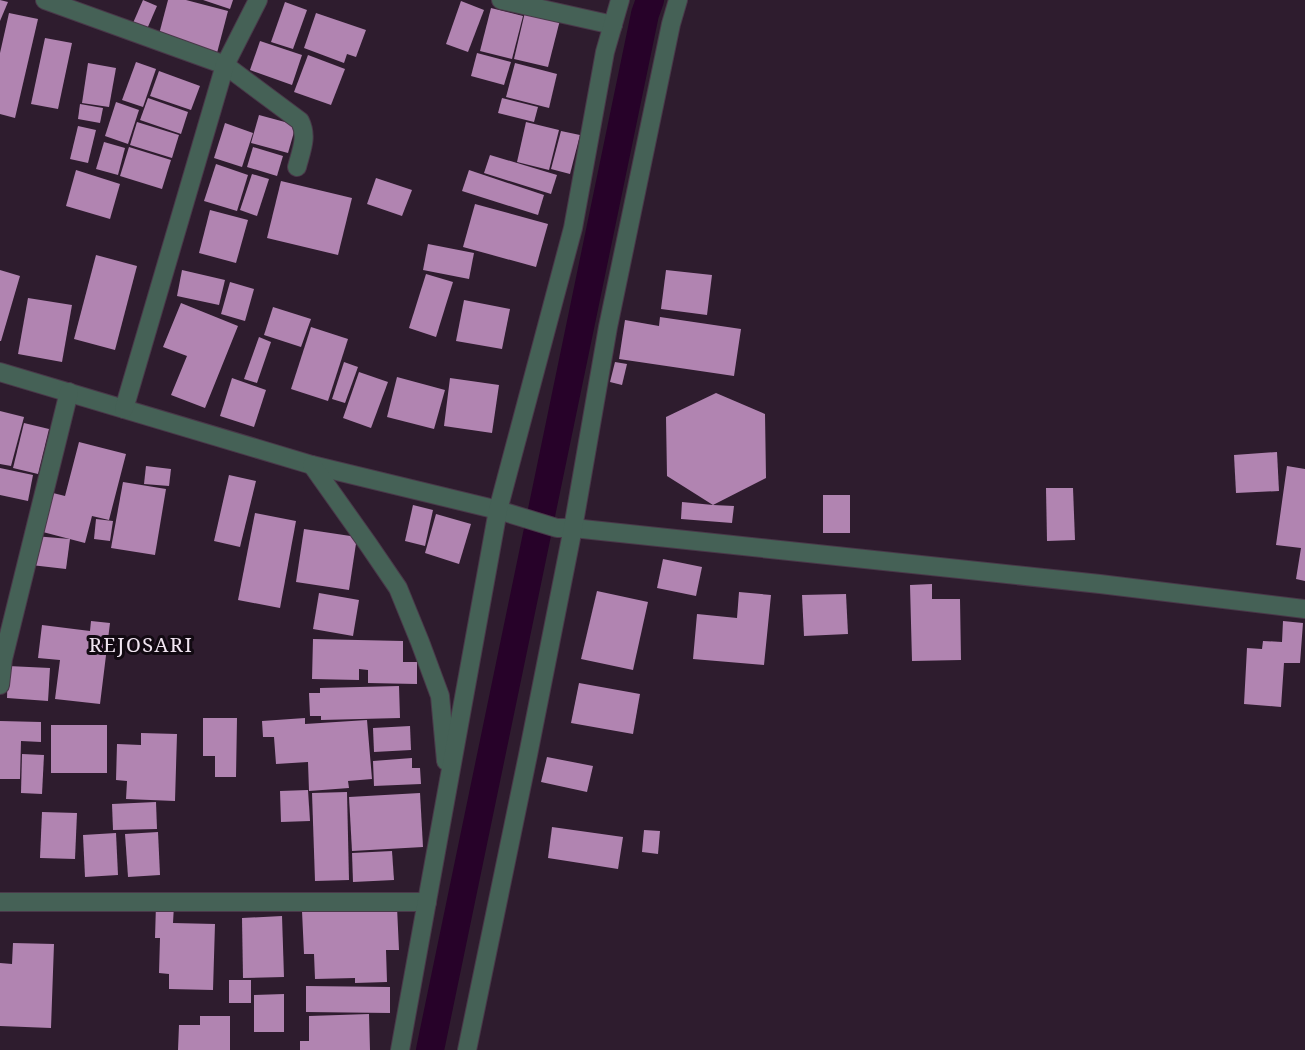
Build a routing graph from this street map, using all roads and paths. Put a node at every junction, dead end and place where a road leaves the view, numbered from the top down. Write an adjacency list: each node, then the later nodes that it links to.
1 (45, 0): 8 (street)
2 (258, 0): 8 (street)
3 (501, 0): 6 (street)
4 (620, 0): 7 (street)
5 (678, 0): 15 (street)
6 (528, 3): 7 (street)
7 (613, 25): 14 (street)
8 (225, 64): 9 (street); 12 (street)
9 (297, 167)
10 (0, 372): 11 (street)
11 (69, 392): 12 (street); 17 (street)
12 (124, 409): 13 (street)
13 (312, 465): 14 (street); 18 (street)
14 (507, 513): 15 (street); 18 (street)
15 (565, 528): 16 (street); 22 (street)
16 (1305, 609)
17 (0, 685)
18 (449, 785): 20 (street)
19 (0, 902): 20 (street)
20 (427, 902): 21 (street)
21 (400, 1050)
22 (466, 1050)

